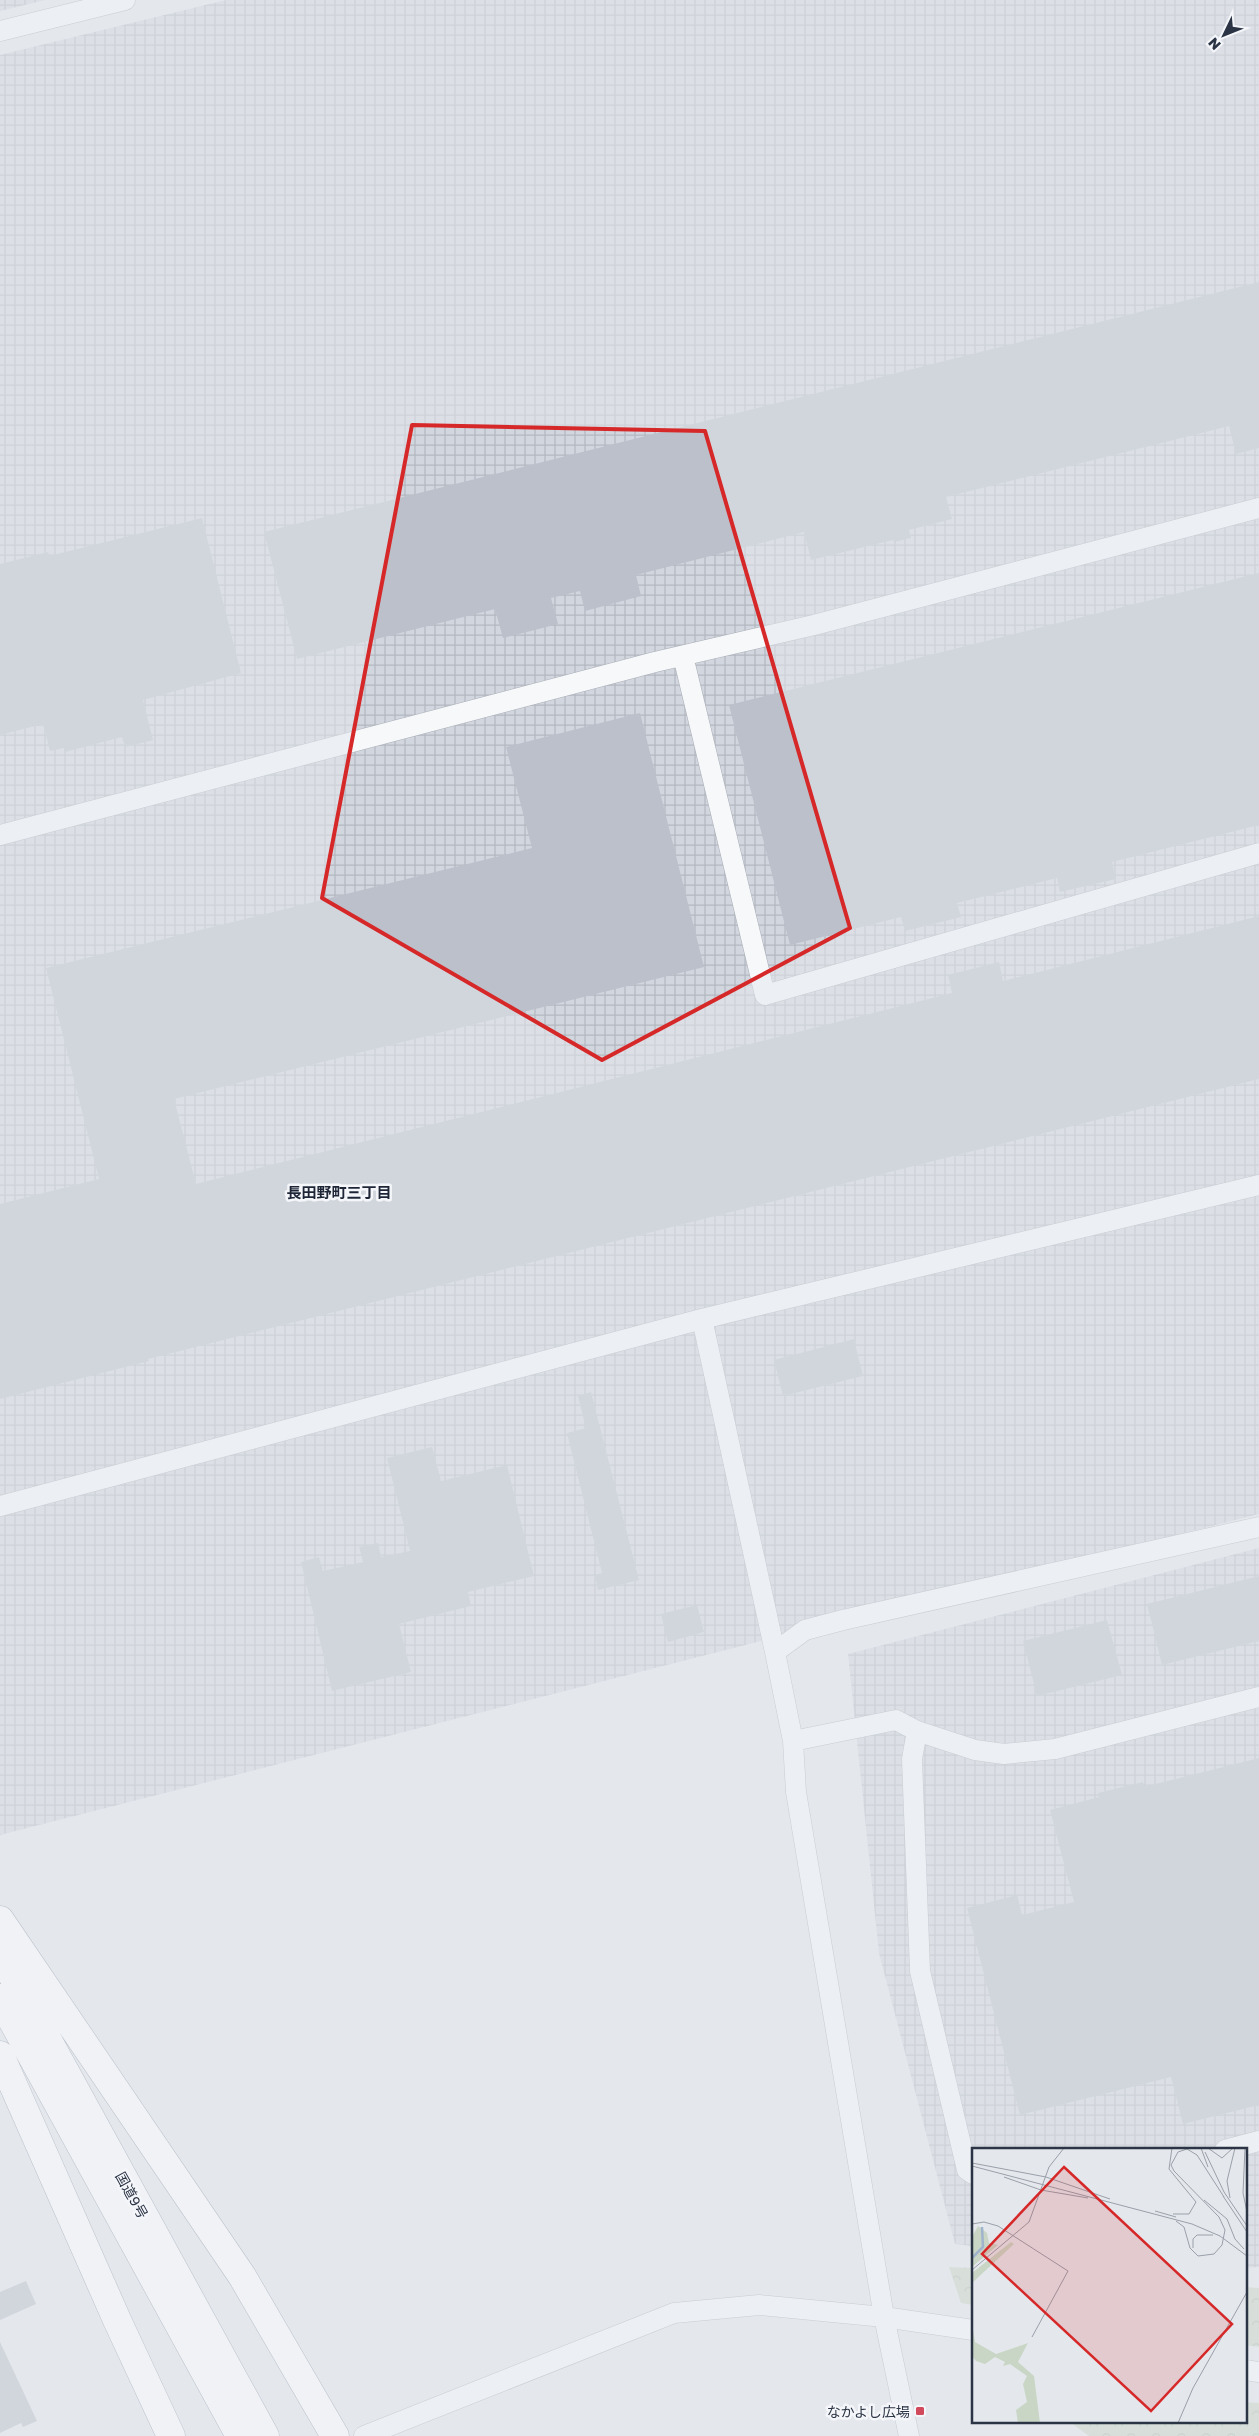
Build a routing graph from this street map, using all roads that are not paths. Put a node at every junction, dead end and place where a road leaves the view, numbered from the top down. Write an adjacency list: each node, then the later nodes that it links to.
1 (125, 0): 2 (street)
2 (0, 31)
3 (1259, 508): 4 (street)
4 (683, 656): 5 (street); 6 (street)
5 (0, 835)
6 (1259, 853)
7 (1259, 1185): 8 (street)
8 (702, 1319): 9 (street); 11 (street)
9 (0, 1506)
10 (1259, 1527): 11 (street)
11 (775, 1652): 14 (street)
12 (1259, 1697): 13 (street)
13 (917, 1731): 14 (street); 21 (street)
14 (793, 1741): 22 (street)
15 (0, 1920): 29 (highway)
16 (0, 1953): 26 (highway, 国道9号)
17 (0, 1998): 26 (highway, 国道9号)
18 (0, 2056): 27 (highway)
19 (1259, 2141): 20 (street)
20 (1233, 2148)
21 (972, 2173)
22 (884, 2316): 23 (street); 30 (street); 31 (street)
23 (972, 2330)
24 (1246, 2370): 25 (street)
25 (1259, 2372)
26 (240, 2421): 28 (highway, 国道9号)
27 (171, 2436)
28 (265, 2436)
29 (335, 2436)
30 (364, 2436)
31 (909, 2436)

